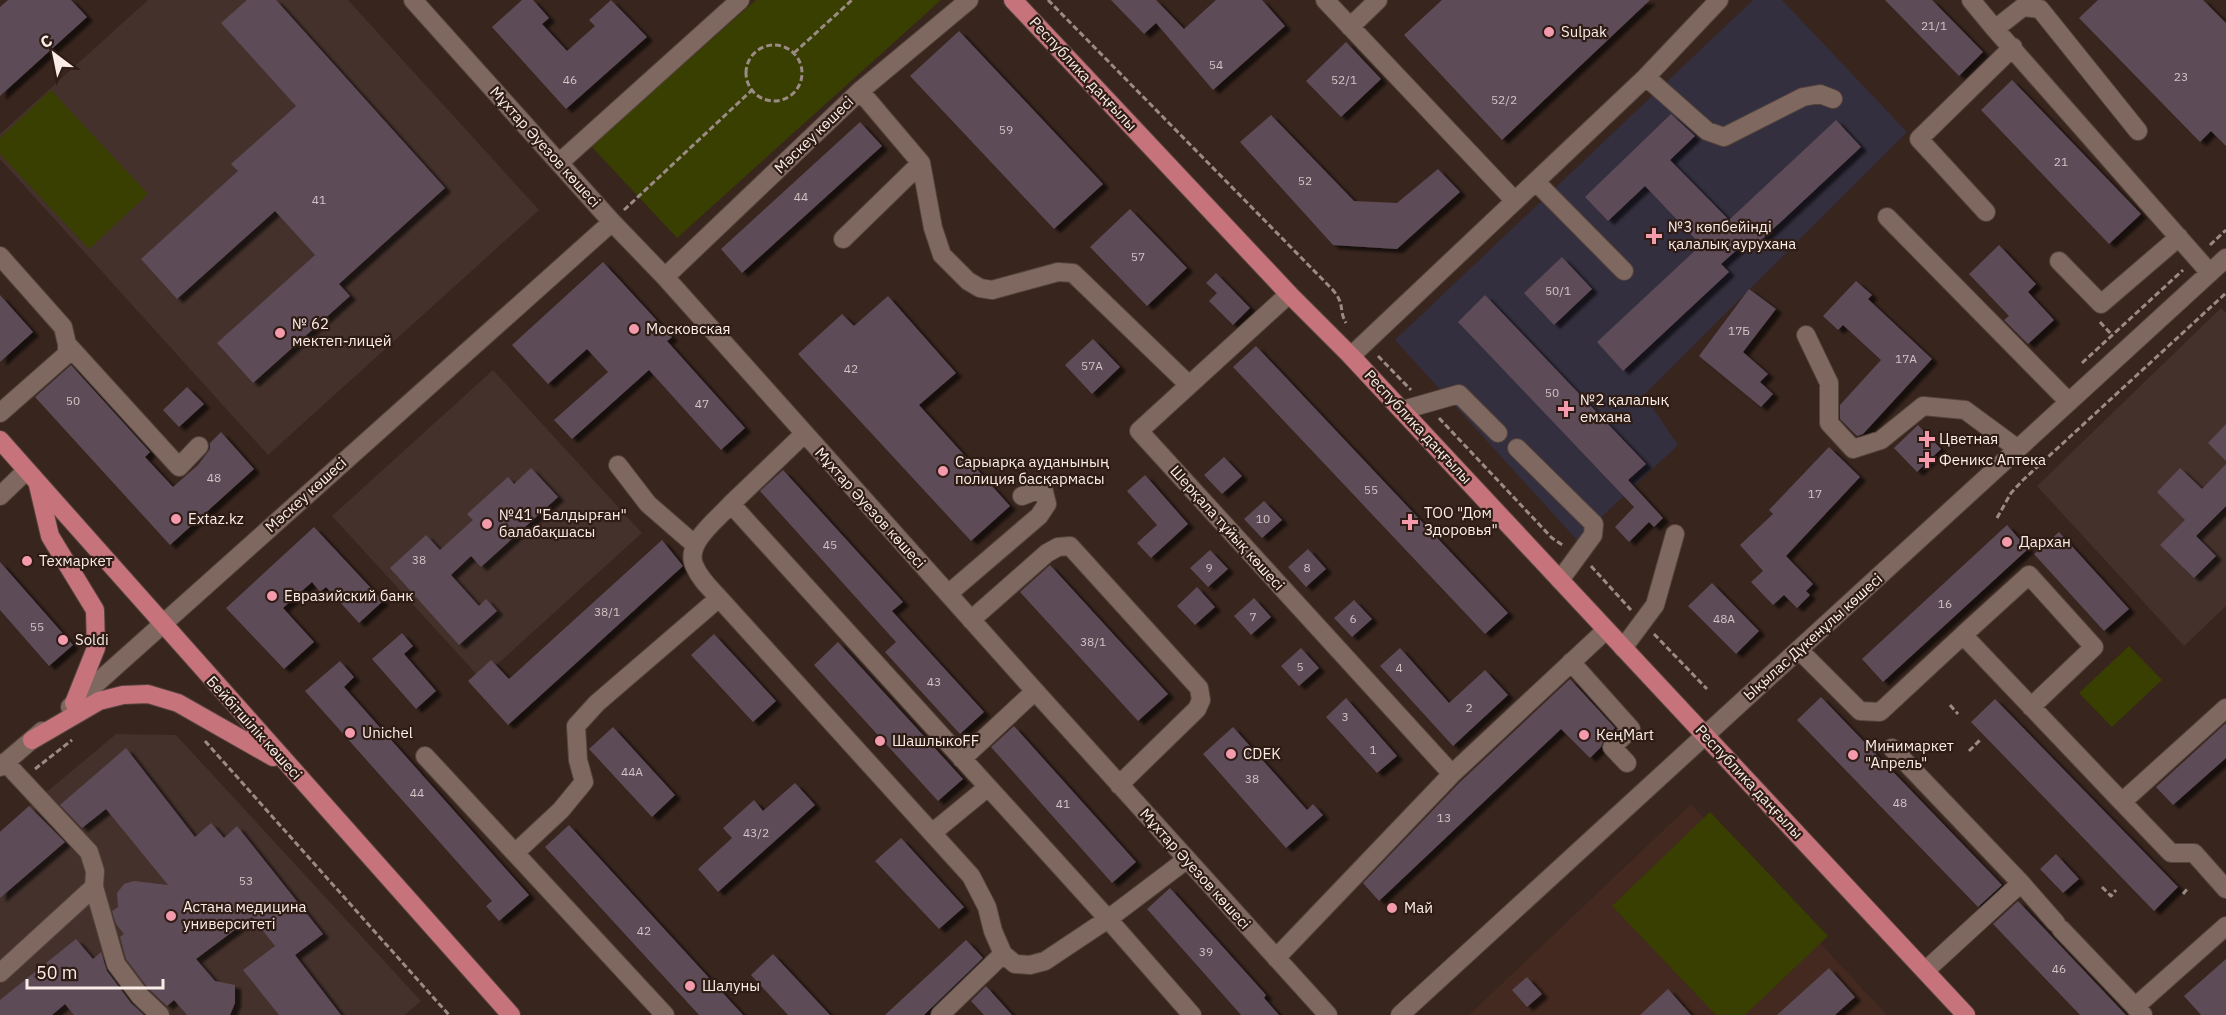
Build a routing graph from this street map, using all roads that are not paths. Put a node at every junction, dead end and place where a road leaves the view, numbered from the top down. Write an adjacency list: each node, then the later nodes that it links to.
1 (413, 0): 16 (street, Мұхтар Әуезов көшесі)
2 (740, 0): 16 (street)
3 (969, 0): 13 (street, Мәскеу көшесі)
4 (1013, 0): 31 (main road, Республика даңғылы)
5 (1325, 0): 9 (street)
6 (1378, 0): 9 (street)
7 (1719, 0): 12 (street)
8 (1971, 0): 10 (street)
9 (1350, 27): 19 (street)
10 (1995, 29): 11 (street); 15 (street)
11 (2013, 47): 20 (street); 23 (street)
12 (1646, 77): 14 (street); 18 (street)
13 (860, 91): 17 (street); 30 (street, Мәскеу көшесі)
14 (1833, 99)
15 (2138, 131)
16 (559, 163): 22 (street, Мұхтар Әуезов көшесі)
17 (921, 163): 24 (street); 35 (street)
18 (1536, 182): 19 (street); 28 (street)
19 (1515, 201): 34 (street)
20 (1986, 212)
21 (1887, 218): 36 (street)
22 (612, 222): 30 (street, Мұхтар Әуезов көшесі); 56 (street, Мәскеу көшесі)
23 (2179, 237): 27 (street); 29 (street)
24 (843, 239)
25 (0, 256): 33 (street)
26 (2226, 258): 29 (street, Ықылас Дүкенұлы көшесі)
27 (2060, 261)
28 (1624, 271)
29 (2210, 273): 36 (street, Ықылас Дүкенұлы көшесі)
30 (665, 277): 40 (street, Мұхтар Әуезов көшесі)
31 (1289, 294): 34 (main road, Республика даңғылы); 35 (street, Шерқала тұйық көшесі)
32 (1806, 335): 44 (street)
33 (67, 344): 38 (street); 42 (street)
34 (1351, 356): 37 (main road, Республика даңғылы)
35 (1189, 386): 74 (street, Шерқала тұйық көшесі)
36 (2069, 402): 44 (street, Ықылас Дүкенұлы көшесі)
37 (1402, 410): 39 (street); 52 (main road, Республика даңғылы)
38 (0, 413)
39 (1498, 433)
40 (804, 434): 49 (street); 53 (street, Мұхтар Әуезов көшесі)
41 (0, 440): 46 (main road, Бейбітшілік көшесі)
42 (199, 446)
43 (1517, 448): 52 (street)
44 (2018, 449): 60 (street, Ықылас Дүкенұлы көшесі)
45 (618, 465): 51 (street)
46 (32, 477): 47 (street); 56 (main road, Бейбітшілік көшесі); 63 (main road)
47 (0, 496)
48 (1022, 496): 53 (street)
49 (731, 504): 51 (street); 70 (street)
50 (1675, 534): 59 (street)
51 (694, 544): 54 (street)
52 (1560, 580): 57 (main road, Республика даңғылы)
53 (948, 594): 55 (street, Мұхтар Әуезов көшесі)
54 (718, 598): 78 (street); 79 (street)
55 (971, 620): 62 (street, Мұхтар Әуезов көшесі); 75 (street)
56 (162, 624): 63 (street, Мәскеу көшесі); 73 (main road, Бейбітшілік көшесі)
57 (1606, 630): 59 (main road, Республика даңғылы); 61 (street)
58 (1963, 635): 60 (street); 64 (street); 64 (street)
59 (1623, 648): 66 (main road, Республика даңғылы)
60 (1799, 650): 66 (street, Ықылас Дүкенұлы көшесі)
61 (1571, 662): 71 (street); 74 (street)
62 (1035, 691): 70 (street); 75 (street, Мұхтар Әуезов көшесі)
63 (74, 703): 67 (street, Мәскеу көшесі)
64 (2031, 707): 77 (street)
65 (2226, 708): 77 (street)
66 (1706, 735): 88 (main road, Республика даңғылы); 90 (street, Ықылас Дүкенұлы көшесі)
67 (32, 740): 72 (street, Мәскеу көшесі); 73 (main road)
68 (1892, 748): 81 (street)
69 (424, 756): 79 (street)
70 (962, 759): 76 (street)
71 (1627, 763)
72 (3, 765): 82 (street)
73 (288, 766): 93 (main road, Бейбітшілік көшесі)
74 (1452, 774): 87 (street)
75 (1119, 785): 80 (street, Мұхтар Әуезов көшесі)
76 (988, 788): 78 (street); 84 (street)
77 (2122, 802): 83 (street)
78 (932, 833): 86 (street)
79 (515, 854): 94 (street)
80 (1186, 860): 84 (street); 87 (street, Мұхтар Әуезов көшесі)
81 (2021, 883): 88 (street); 91 (street)
82 (94, 887): 89 (street); 92 (street)
83 (2226, 889)
84 (1108, 919): 86 (street); 96 (street)
85 (2226, 926): 91 (street)
86 (1003, 954): 95 (street)
87 (1276, 958): 97 (street, Мұхтар Әуезов көшесі)
88 (1925, 971): 100 (main road, Республика даңғылы)
89 (0, 973)
90 (1424, 993): 98 (street, Ықылас Дүкенұлы көшесі); 99 (street)
91 (2139, 1011)
92 (160, 1015)
93 (511, 1015)
94 (665, 1015)
95 (940, 1015)
96 (1192, 1015)
97 (1328, 1015)
98 (1400, 1015)
99 (1418, 1015)
100 (1966, 1015)

